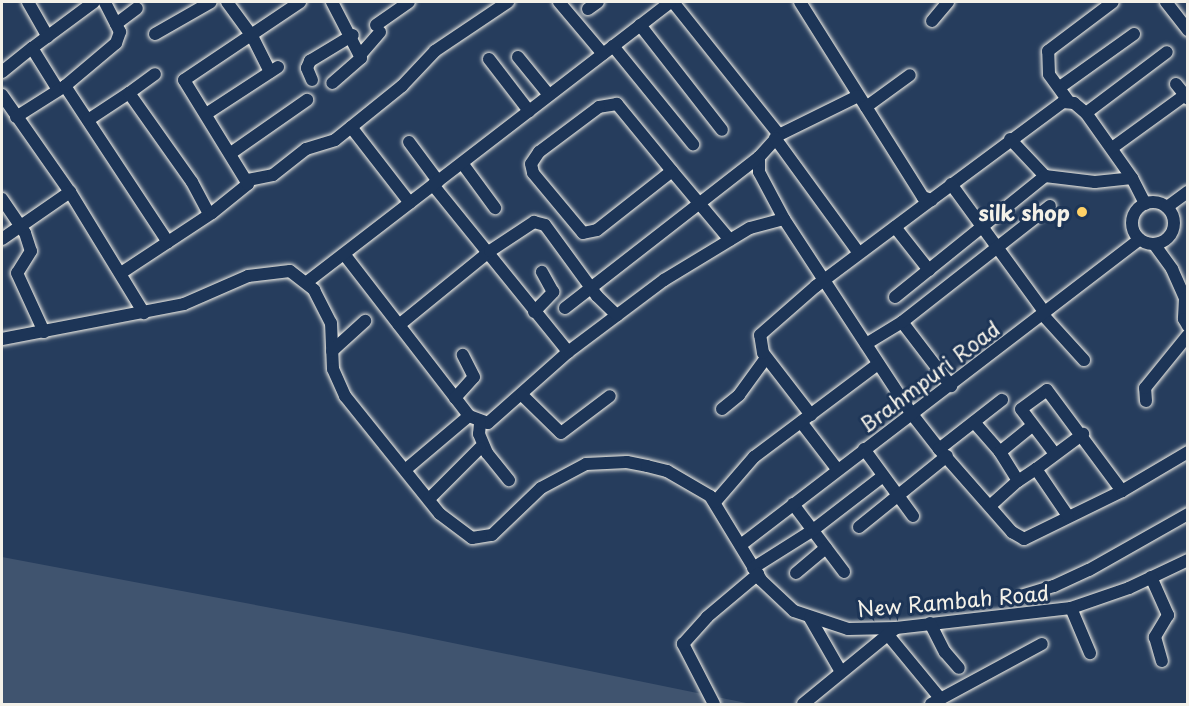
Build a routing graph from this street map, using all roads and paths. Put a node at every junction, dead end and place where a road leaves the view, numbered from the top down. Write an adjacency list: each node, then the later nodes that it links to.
1 (28, 2): 28 (street)
2 (94, 2): 28 (street)
3 (105, 2): 21 (street)
4 (211, 2): 24 (street)
5 (227, 2): 26 (street)
6 (300, 2): 17 (street)
7 (332, 2): 27 (street)
8 (409, 2): 32 (street)
9 (508, 2): 57 (street)
10 (559, 2): 33 (street)
11 (672, 2): 22 (street); 59 (street)
12 (800, 2): 47 (street)
13 (948, 2): 20 (street)
14 (1113, 2): 42 (street)
15 (1166, 2): 19 (street)
16 (135, 4): 21 (street)
17 (287, 5): 26 (street)
18 (1188, 7): 19 (street)
19 (1176, 14): 23 (street)
20 (932, 21)
21 (116, 24): 43 (street)
22 (640, 25): 29 (street); 58 (street)
23 (1188, 30)
24 (155, 34)
25 (1134, 34): 42 (street)
26 (252, 36): 54 (street); 54 (street)
27 (353, 36): 32 (street); 39 (street)
28 (48, 37): 30 (street)
29 (613, 45): 33 (street); 62 (street)
30 (32, 48): 36 (street); 43 (street)
31 (1167, 52): 53 (street)
32 (361, 54): 40 (street)
33 (603, 54): 46 (street)
34 (518, 57): 46 (street)
35 (489, 58): 52 (street)
36 (2, 72)
37 (155, 74): 44 (street)
38 (910, 75): 51 (street)
39 (312, 80)
40 (332, 83)
41 (1176, 84): 48 (street)
42 (1060, 87): 50 (street)
43 (62, 88): 55 (street); 56 (street)
44 (129, 93): 56 (street); 83 (street)
45 (2, 95): 55 (street)
46 (549, 95): 52 (street)
47 (858, 96): 51 (street); 59 (street)
48 (1186, 97): 63 (street)
49 (308, 100): 64 (street)
50 (1070, 102): 53 (street); 60 (street)
51 (866, 107): 76 (street)
52 (529, 111): 66 (street)
53 (1086, 113): 63 (street)
54 (206, 114): 64 (street)
55 (16, 117): 73 (street)
56 (88, 120): 91 (street)
57 (351, 127): 70 (street); 78 (street)
58 (722, 130)
59 (777, 137): 65 (street); 95 (street)
60 (1010, 140): 68 (street); 72 (street)
61 (409, 142): 71 (street)
62 (693, 144)
63 (1112, 148): 69 (street)
64 (231, 153): 70 (street)
65 (759, 158): 77 (street); 84 (street)
66 (462, 163): 71 (street); 82 (street)
67 (672, 171): 67 (street); 77 (street)
68 (1045, 176): 69 (street); 87 (street)
69 (1132, 178): 79 (street)
70 (248, 180): 83 (street)
71 (436, 183): 78 (street); 94 (street)
72 (951, 184): 76 (street); 87 (street)
73 (70, 192): 85 (street); 99 (street)
74 (1188, 192): 81 (street)
75 (2, 199): 85 (street)
76 (931, 200): 86 (street)
77 (699, 202): 90 (street); 102 (street)
78 (410, 203): 96 (street)
79 (1145, 204): 81 (street); 89 (street)
80 (1050, 206): 93 (street)
81 (1167, 207): 92 (street)
82 (495, 208)
83 (209, 214): 91 (street)
84 (783, 219): 90 (street); 100 (street)
85 (20, 226): 88 (street); 113 (street)
86 (895, 227): 95 (street); 97 (street)
87 (981, 227): 93 (street); 97 (street)
88 (2, 239)
89 (1140, 239): 92 (street); 107 (street, Brahmpuri Road)
90 (730, 240): 108 (street)
91 (168, 242): 99 (street)
92 (1154, 244): 112 (street)
93 (996, 246): 107 (street); 110 (street)
94 (488, 253): 102 (street); 105 (street); 111 (street)
95 (859, 253): 100 (street)
96 (344, 254): 101 (street); 111 (street)
97 (929, 270): 103 (street)
98 (543, 272): 105 (street)
99 (121, 273): 106 (street)
100 (825, 279): 116 (street); 120 (street)
101 (308, 282): 106 (street); 117 (street, New Rambah Road)
102 (591, 286): 104 (street); 108 (street)
103 (895, 297)
104 (565, 308)
105 (534, 312): 118 (street)
106 (144, 313): 113 (street)
107 (1044, 314): 121 (street); 123 (street, Brahmpuri Road)
108 (617, 315): 118 (street)
109 (365, 321): 117 (street)
110 (902, 322): 116 (street); 123 (street)
111 (399, 325): 126 (street)
112 (1188, 326)
113 (44, 332): 115 (street)
114 (1188, 335): 128 (street)
115 (2, 339)
116 (866, 344): 122 (street)
117 (332, 351): 143 (street, New Rambah Road)
118 (568, 352): 124 (street)
119 (463, 355): 126 (street)
120 (766, 358): 129 (street); 131 (street)
121 (1084, 360)
122 (878, 364): 130 (street); 131 (street)
123 (951, 386): 130 (street, Brahmpuri Road)
124 (522, 395): 125 (street); 132 (street)
125 (610, 396)
126 (455, 398): 132 (street)
127 (1002, 400): 133 (street)
128 (1146, 401)
129 (722, 409)
130 (911, 413): 137 (street, Brahmpuri Road); 140 (street)
131 (806, 418): 142 (street); 151 (street)
132 (474, 419): 143 (street); 146 (street)
133 (974, 422): 138 (street); 140 (street)
134 (1032, 426): 135 (street); 138 (street); 141 (street)
135 (1083, 434): 141 (street); 148 (street)
136 (480, 448): 150 (street)
137 (864, 449): 142 (street, Brahmpuri Road); 145 (street)
138 (1000, 452): 147 (street)
139 (1188, 452): 148 (street)
140 (943, 453): 149 (street); 153 (street)
141 (1055, 454): 144 (street)
142 (837, 469): 152 (street, Brahmpuri Road)
143 (405, 470): 150 (street, New Rambah Road)
144 (1036, 470): 147 (street); 156 (street)
145 (883, 476): 149 (street); 158 (street)
146 (509, 480)
147 (1018, 481): 153 (street)
148 (1122, 491): 156 (street)
149 (898, 496): 155 (street); 157 (street)
150 (429, 499): 151 (street, New Rambah Road)
151 (715, 502): 159 (street, New Rambah Road)
152 (793, 504): 158 (street); 159 (street, Brahmpuri Road)
153 (992, 505): 156 (street)
154 (1188, 514): 166 (street)
155 (913, 516)
156 (1068, 516)
157 (859, 527)
158 (813, 530): 160 (street); 162 (street)
159 (742, 544): 162 (street, New Rambah Road)
160 (826, 548): 163 (street); 164 (street)
161 (1188, 560): 165 (street, New Rambah Road)
162 (755, 571): 168 (street, New Rambah Road); 177 (street)
163 (844, 572)
164 (796, 573)
165 (1151, 577): 167 (street, New Rambah Road); 173 (street)
166 (1024, 595)
167 (1071, 608): 169 (street, New Rambah Road); 172 (street)
168 (810, 618): 170 (street, New Rambah Road); 175 (street)
169 (930, 622): 170 (street, New Rambah Road); 174 (street)
170 (892, 631): 175 (street); 176 (street)
171 (1042, 644): 176 (street)
172 (1090, 653)
173 (1162, 661)
174 (959, 668)
175 (841, 672): 178 (street)
176 (935, 702)
177 (714, 705)
178 (803, 705)

